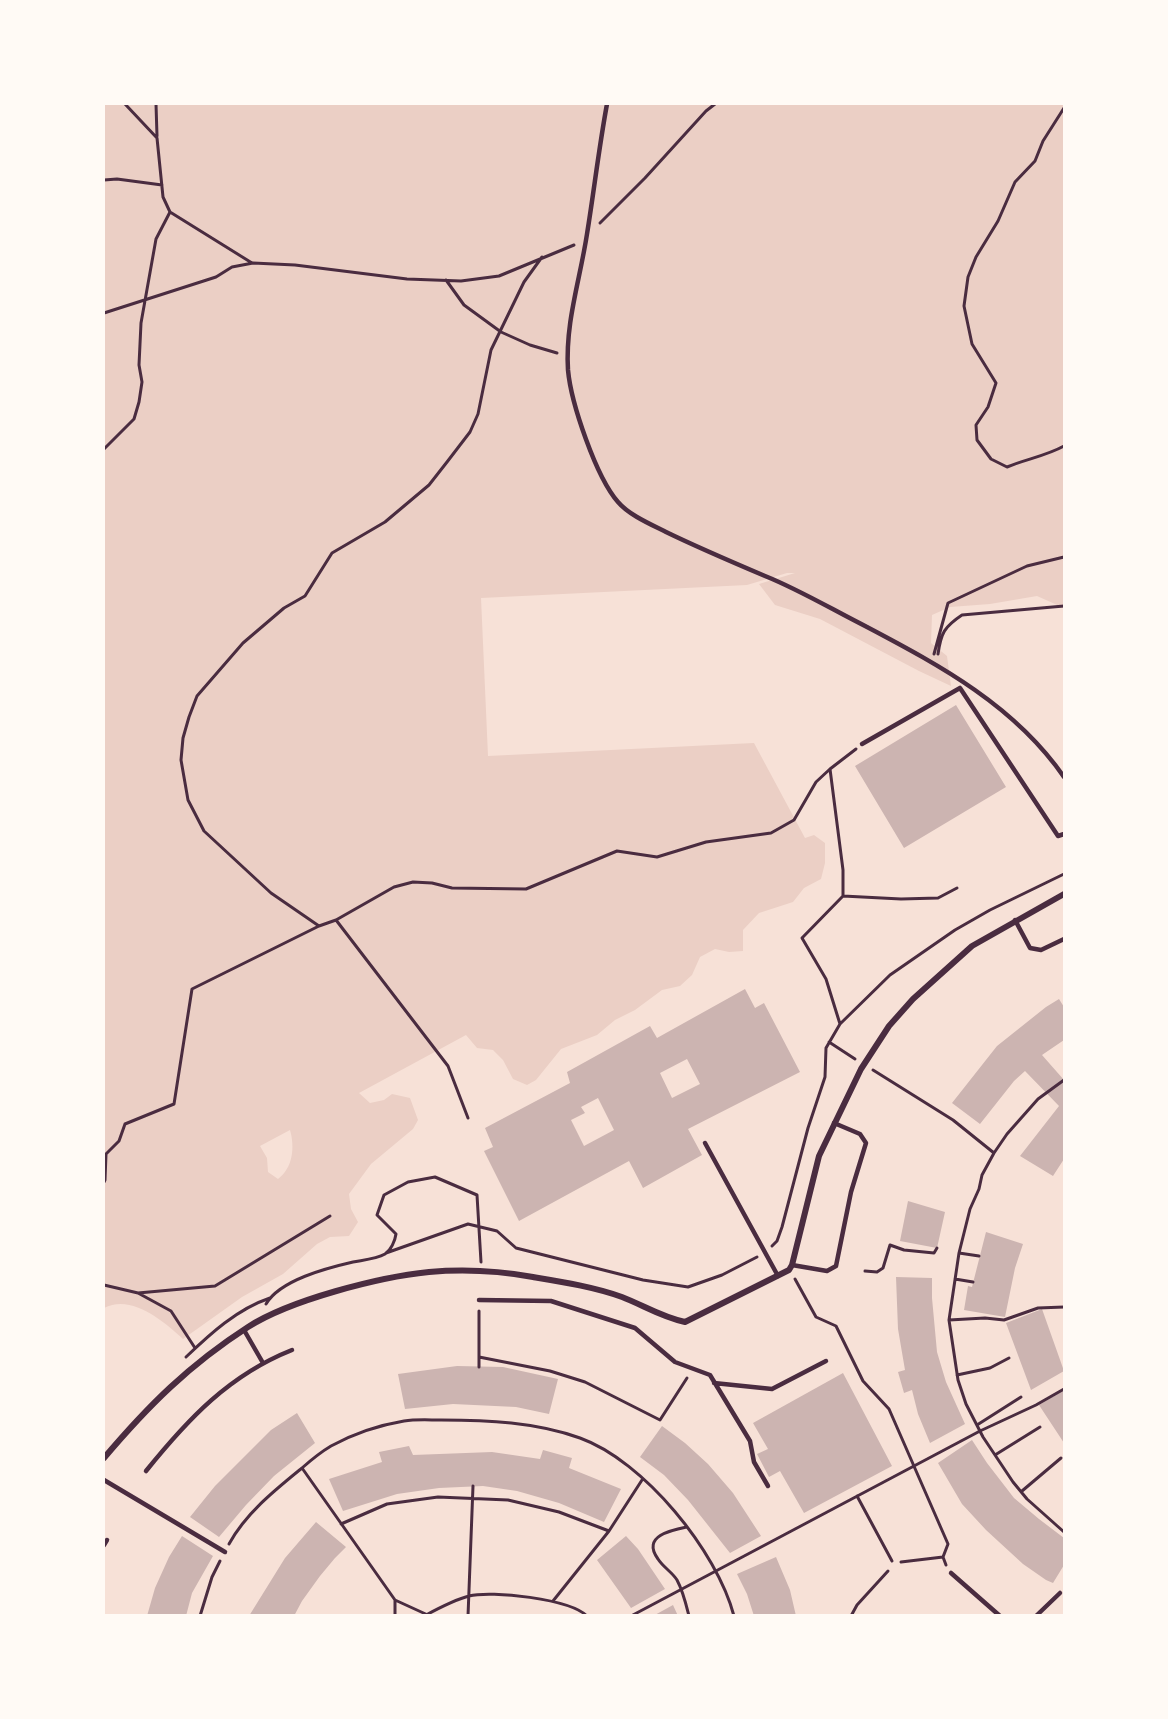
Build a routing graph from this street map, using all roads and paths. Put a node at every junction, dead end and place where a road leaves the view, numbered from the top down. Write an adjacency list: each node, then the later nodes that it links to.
1 (125, 104): 6 (path)
2 (156, 104): 6 (path)
3 (607, 104): 10 (lane)
4 (715, 104): 10 (path)
5 (1065, 108): 18 (path)
6 (157, 138): 8 (path)
7 (104, 180): 8 (path)
8 (162, 185): 9 (path)
9 (170, 212): 12 (path); 14 (path)
10 (587, 236): 11 (path); 17 (lane)
11 (542, 257): 13 (path); 16 (path)
12 (254, 264): 13 (path); 14 (path)
13 (446, 280): 16 (path)
14 (146, 300): 15 (path); 19 (path)
15 (104, 313)
16 (501, 332): 17 (path); 36 (path)
17 (568, 356): 22 (lane)
18 (1065, 446)
19 (104, 449)
20 (1065, 556): 22 (path)
21 (1065, 606): 23 (path)
22 (932, 662): 23 (lane)
23 (938, 665): 24 (lane)
24 (968, 684): 25 (lane); 28 (lane)
25 (960, 688): 26 (lane); 29 (lane)
26 (862, 744): 27 (path)
27 (830, 769): 33 (path); 34 (path)
28 (1065, 777)
29 (1065, 834)
30 (1065, 874): 38 (path)
31 (957, 888): 33 (path)
32 (1065, 894): 35 (street)
33 (843, 896): 38 (path)
34 (336, 920): 36 (path); 41 (path)
35 (1015, 920): 37 (lane); 42 (street)
36 (319, 926): 45 (path)
37 (1065, 939)
38 (840, 1023): 50 (path)
39 (1065, 1080): 44 (path)
40 (895, 1083): 44 (path)
41 (468, 1118)
42 (834, 1124): 54 (street); 54 (lane)
43 (705, 1143): 50 (lane)
44 (994, 1153): 52 (path)
45 (104, 1182)
46 (330, 1216): 60 (path)
47 (480, 1227): 48 (path); 50 (path); 51 (path); 51 (path)
48 (481, 1246)
49 (937, 1248): 55 (path)
50 (764, 1252): 56 (lane)
51 (386, 1253): 64 (path)
52 (959, 1253): 53 (path); 57 (path)
53 (979, 1256)
54 (791, 1268): 56 (street); 98 (path)
55 (865, 1271)
56 (778, 1276): 64 (street)
57 (955, 1279): 58 (path); 63 (path)
58 (972, 1282)
59 (104, 1285): 60 (path)
60 (138, 1293): 66 (path)
61 (479, 1300): 68 (path); 73 (lane)
62 (1065, 1307): 63 (path)
63 (949, 1320): 74 (path)
64 (255, 1324): 65 (street)
65 (244, 1330): 71 (lane); 82 (street)
66 (195, 1348)
67 (292, 1350): 71 (lane)
68 (479, 1357): 72 (path); 73 (path)
69 (1009, 1358): 74 (path)
70 (826, 1361): 75 (lane)
71 (263, 1363): 85 (lane)
72 (479, 1367)
73 (693, 1369): 75 (lane)
74 (957, 1375): 78 (path)
75 (714, 1383): 89 (lane)
76 (1065, 1389): 80 (path)
77 (1021, 1397): 78 (path)
78 (977, 1425): 80 (path)
79 (1040, 1427): 81 (path)
80 (980, 1431): 81 (path); 91 (path)
81 (995, 1455): 90 (path)
82 (104, 1458)
83 (1060, 1458): 90 (path)
84 (302, 1467): 87 (path); 93 (path); 97 (path)
85 (146, 1471)
86 (104, 1480): 97 (lane)
87 (642, 1480): 94 (path); 95 (path)
88 (473, 1486): 92 (path)
89 (768, 1486)
90 (1022, 1491): 96 (path)
91 (857, 1496): 99 (path); 101 (path)
92 (472, 1499): 93 (path); 95 (path); 106 (path)
93 (341, 1524): 107 (path)
94 (687, 1527): 101 (path); 104 (path)
95 (609, 1531): 108 (path)
96 (1065, 1532)
97 (225, 1552): 110 (path)
98 (942, 1557): 100 (path); 103 (path)
99 (892, 1561)
100 (901, 1562)
101 (717, 1570): 104 (path); 116 (path)
102 (888, 1571): 117 (path)
103 (951, 1573): 118 (lane)
104 (681, 1590): 114 (path); 115 (path)
105 (1060, 1593): 119 (lane)
106 (469, 1596): 108 (path); 109 (path); 112 (path)
107 (395, 1600): 109 (path); 111 (path)
108 (553, 1601): 113 (path)
109 (427, 1615)
110 (200, 1616)
111 (395, 1616)
112 (468, 1616)
113 (587, 1616)
114 (631, 1616)
115 (689, 1616)
116 (734, 1616)
117 (851, 1616)
118 (1000, 1616)
119 (1036, 1616)

